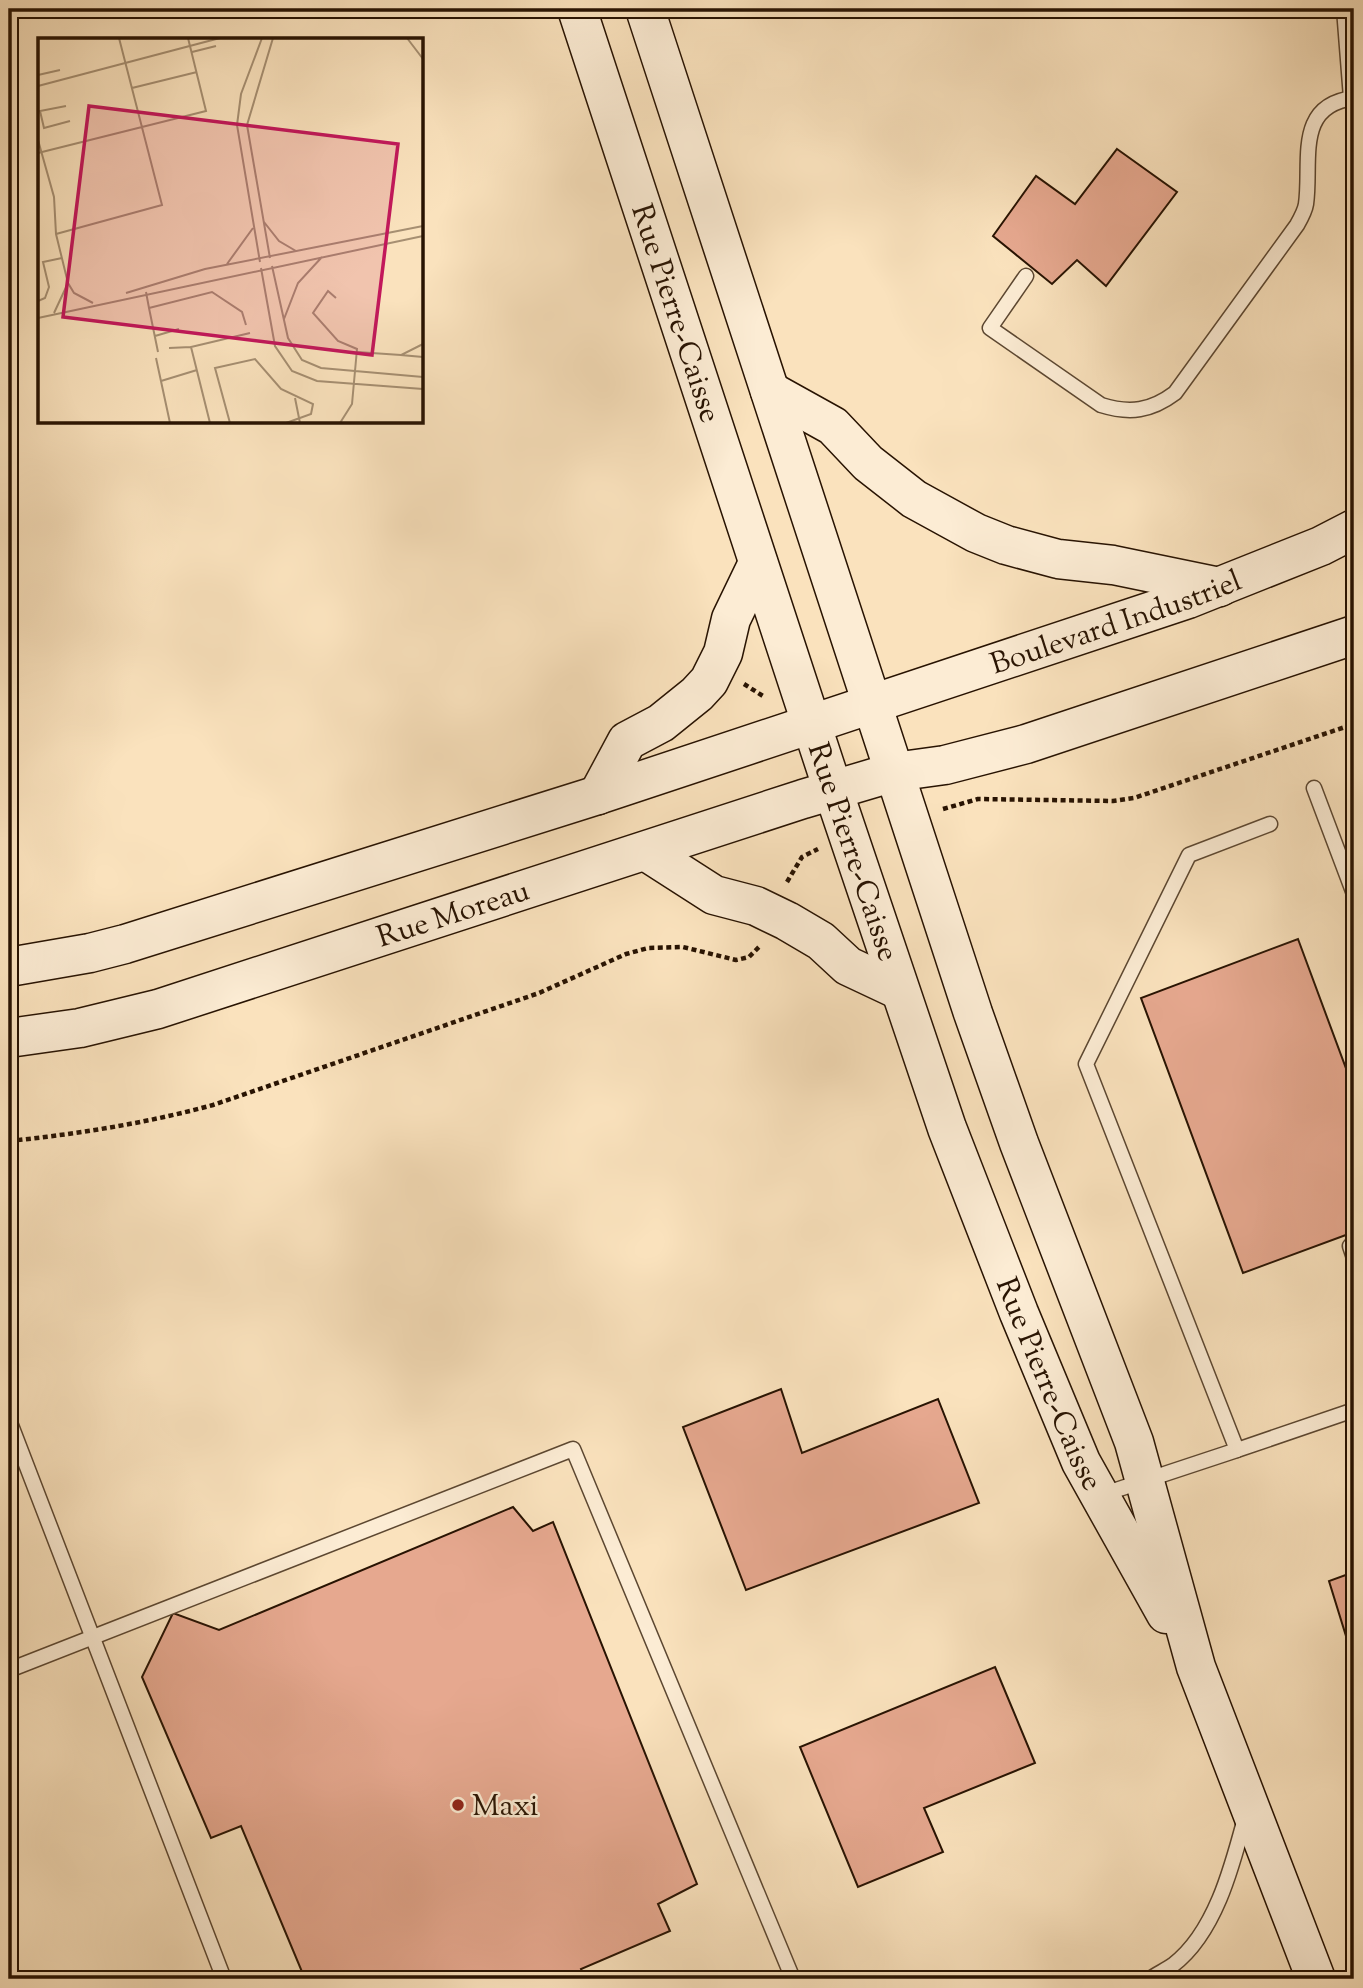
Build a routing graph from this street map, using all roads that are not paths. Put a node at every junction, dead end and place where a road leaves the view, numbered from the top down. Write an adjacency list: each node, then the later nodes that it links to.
1 (577, 9): 8 (main road, Rue Pierre-Caisse)
2 (645, 9): 6 (main road, Rue Pierre-Caisse)
3 (1345, 9): 4 (lane)
4 (1352, 98): 5 (lane)
5 (1026, 275)
6 (770, 391): 9 (main road); 11 (main road, Rue Pierre-Caisse)
7 (1354, 529): 9 (main road, Boulevard Industriel)
8 (758, 563): 12 (main road, Rue Pierre-Caisse); 16 (main road)
9 (1220, 587): 11 (main road, Boulevard Industriel)
10 (1354, 635): 13 (main road)
11 (872, 703): 12 (main road); 13 (main road, Rue Pierre-Caisse)
12 (812, 724): 15 (main road, Rue Pierre-Caisse); 16 (main road)
13 (894, 772): 15 (main road, Rue Moreau); 26 (main road, Rue Pierre-Caisse)
14 (1314, 788): 19 (lane)
15 (832, 790): 18 (main road, Rue Moreau); 21 (main road, Rue Pierre-Caisse)
16 (598, 795): 20 (main road)
17 (1270, 824): 25 (lane)
18 (647, 852): 21 (main road); 22 (main road, Rue Moreau)
19 (1354, 894)
20 (9, 967)
21 (899, 990): 27 (main road, Rue Pierre-Caisse)
22 (9, 1038)
23 (1354, 1410): 25 (lane)
24 (9, 1420): 28 (lane)
25 (1237, 1450): 26 (lane)
26 (1144, 1480): 27 (lane); 29 (main road, Rue Pierre-Caisse)
27 (1099, 1495): 29 (main road, Rue Pierre-Caisse)
28 (90, 1637): 30 (lane); 32 (lane); 33 (lane)
29 (1196, 1667): 31 (main road, Rue Pierre-Caisse)
30 (9, 1670)
31 (1248, 1807): 34 (lane); 35 (main road, Rue Pierre-Caisse)
32 (224, 1979)
33 (793, 1979)
34 (1150, 1979)
35 (1317, 1979)

